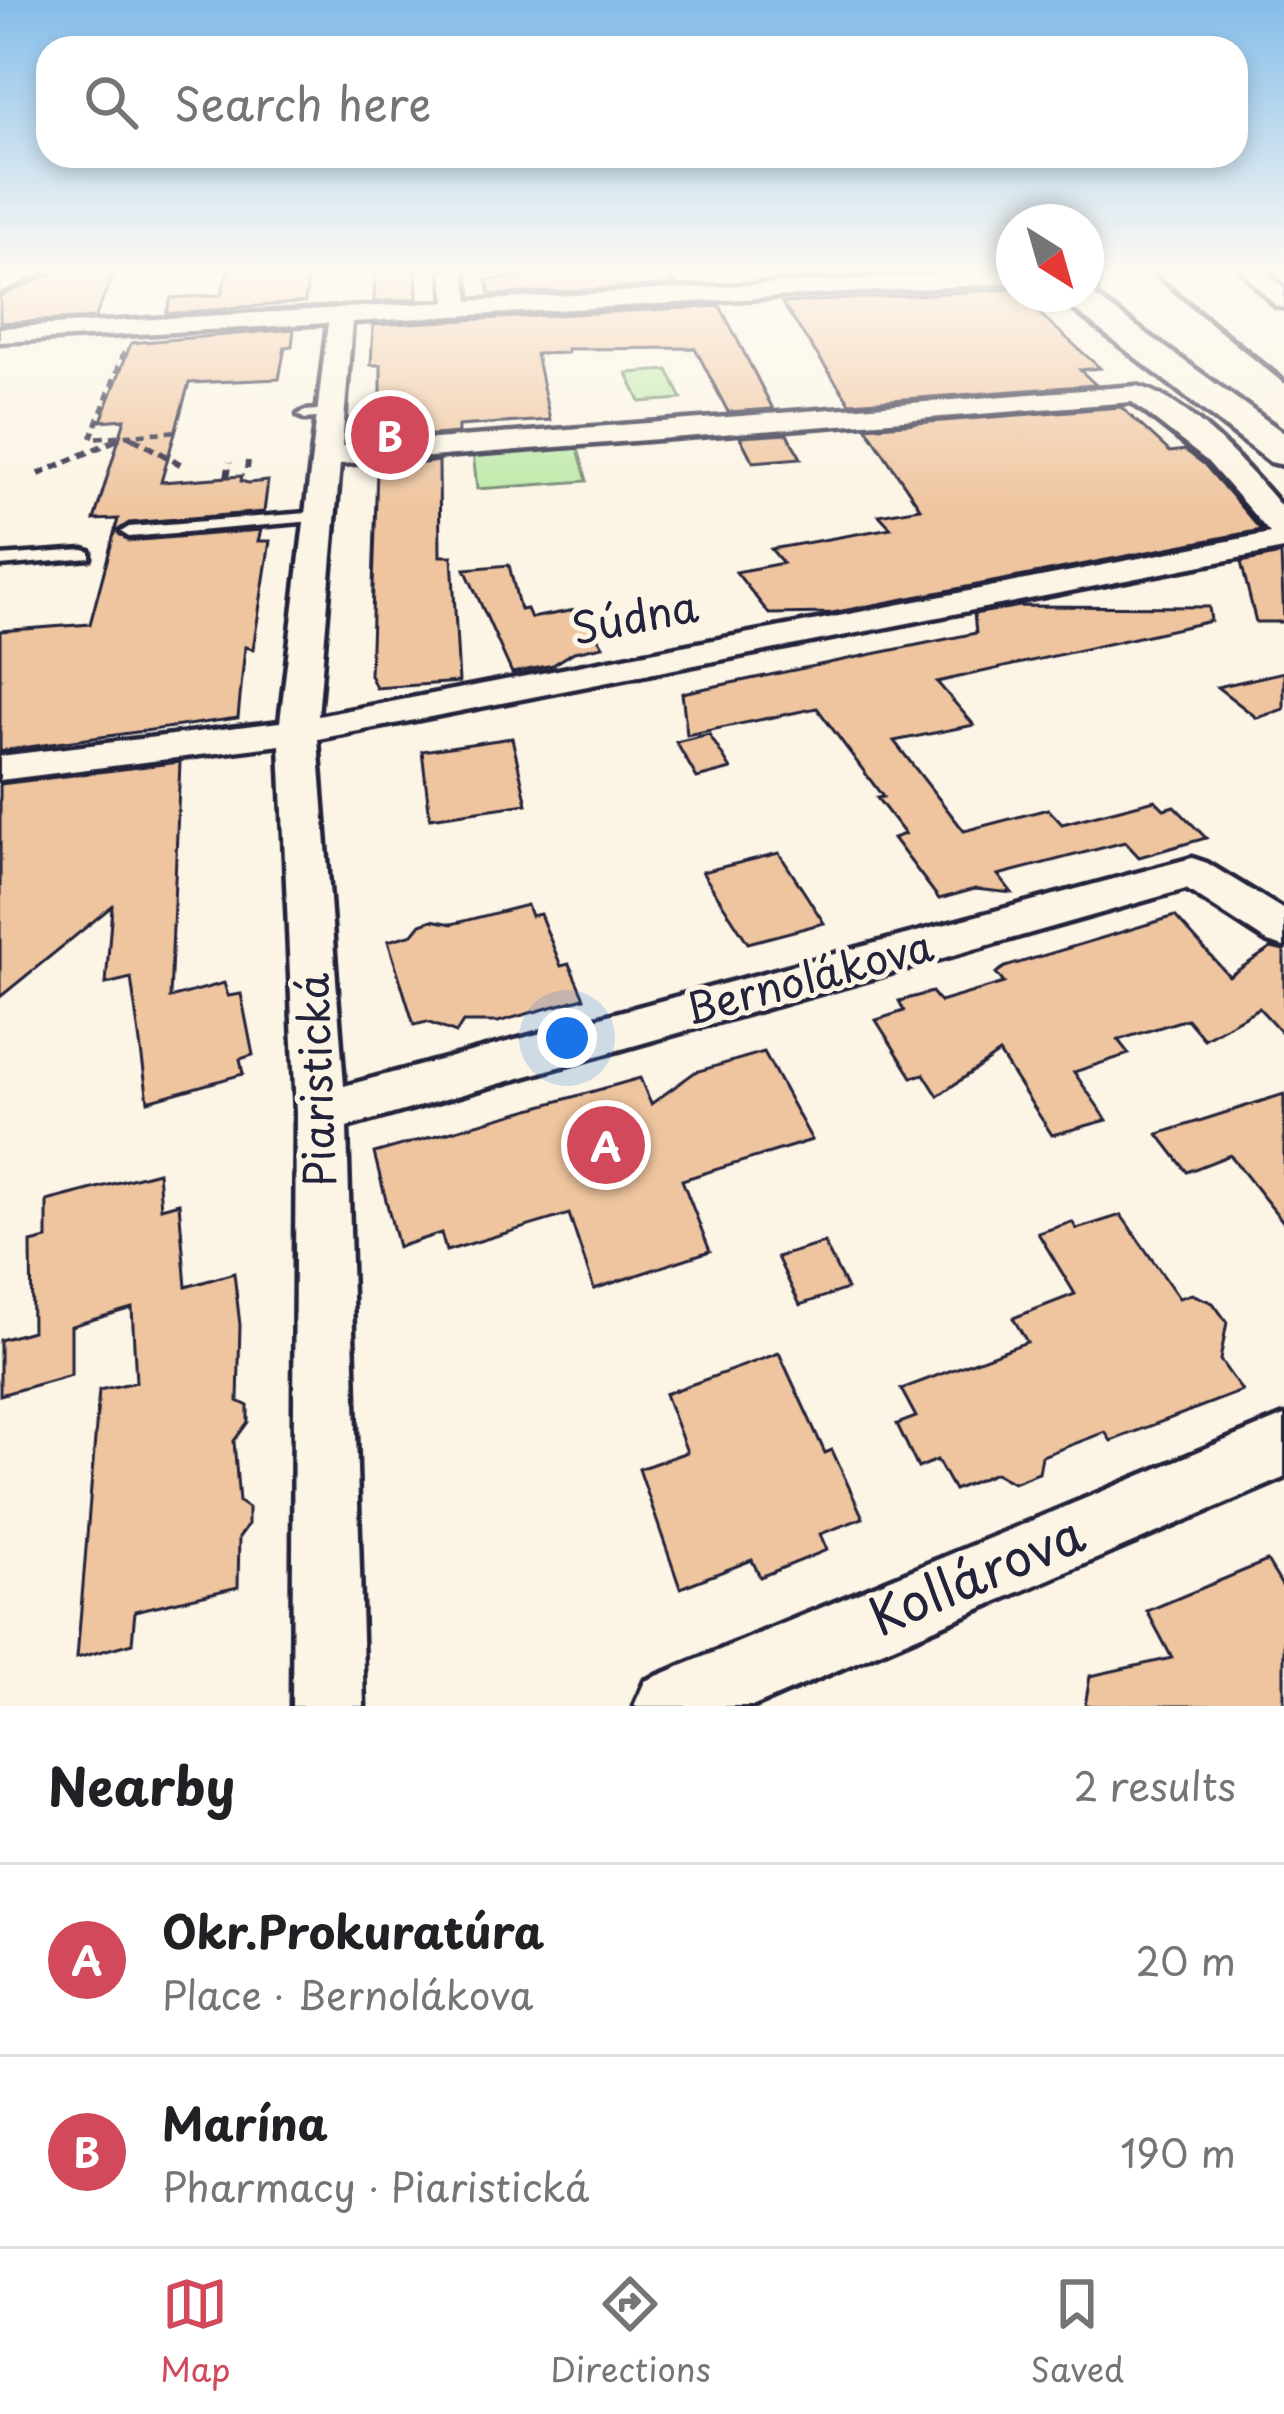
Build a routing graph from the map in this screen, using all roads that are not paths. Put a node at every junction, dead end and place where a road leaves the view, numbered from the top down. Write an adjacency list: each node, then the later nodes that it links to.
1 (333, 350): 4 (street, Piaristická)
2 (1155, 350): 3 (main road)
3 (1284, 452)
4 (327, 456): 5 (street, Piaristická); 7 (street)
5 (320, 518): 6 (lane); 10 (street, Piaristická)
6 (129, 532)
7 (1280, 540): 10 (street, Súdna)
8 (84, 555): 9 (lane)
9 (0, 560)
10 (298, 731): 11 (street, Súdna); 13 (street, Piaristická)
11 (0, 768)
12 (1284, 931): 13 (street, Bernolákova)
13 (321, 1113): 15 (street, Piaristická)
14 (1284, 1447): 16 (street, Kollárova)
15 (328, 1706)
16 (670, 1706)

